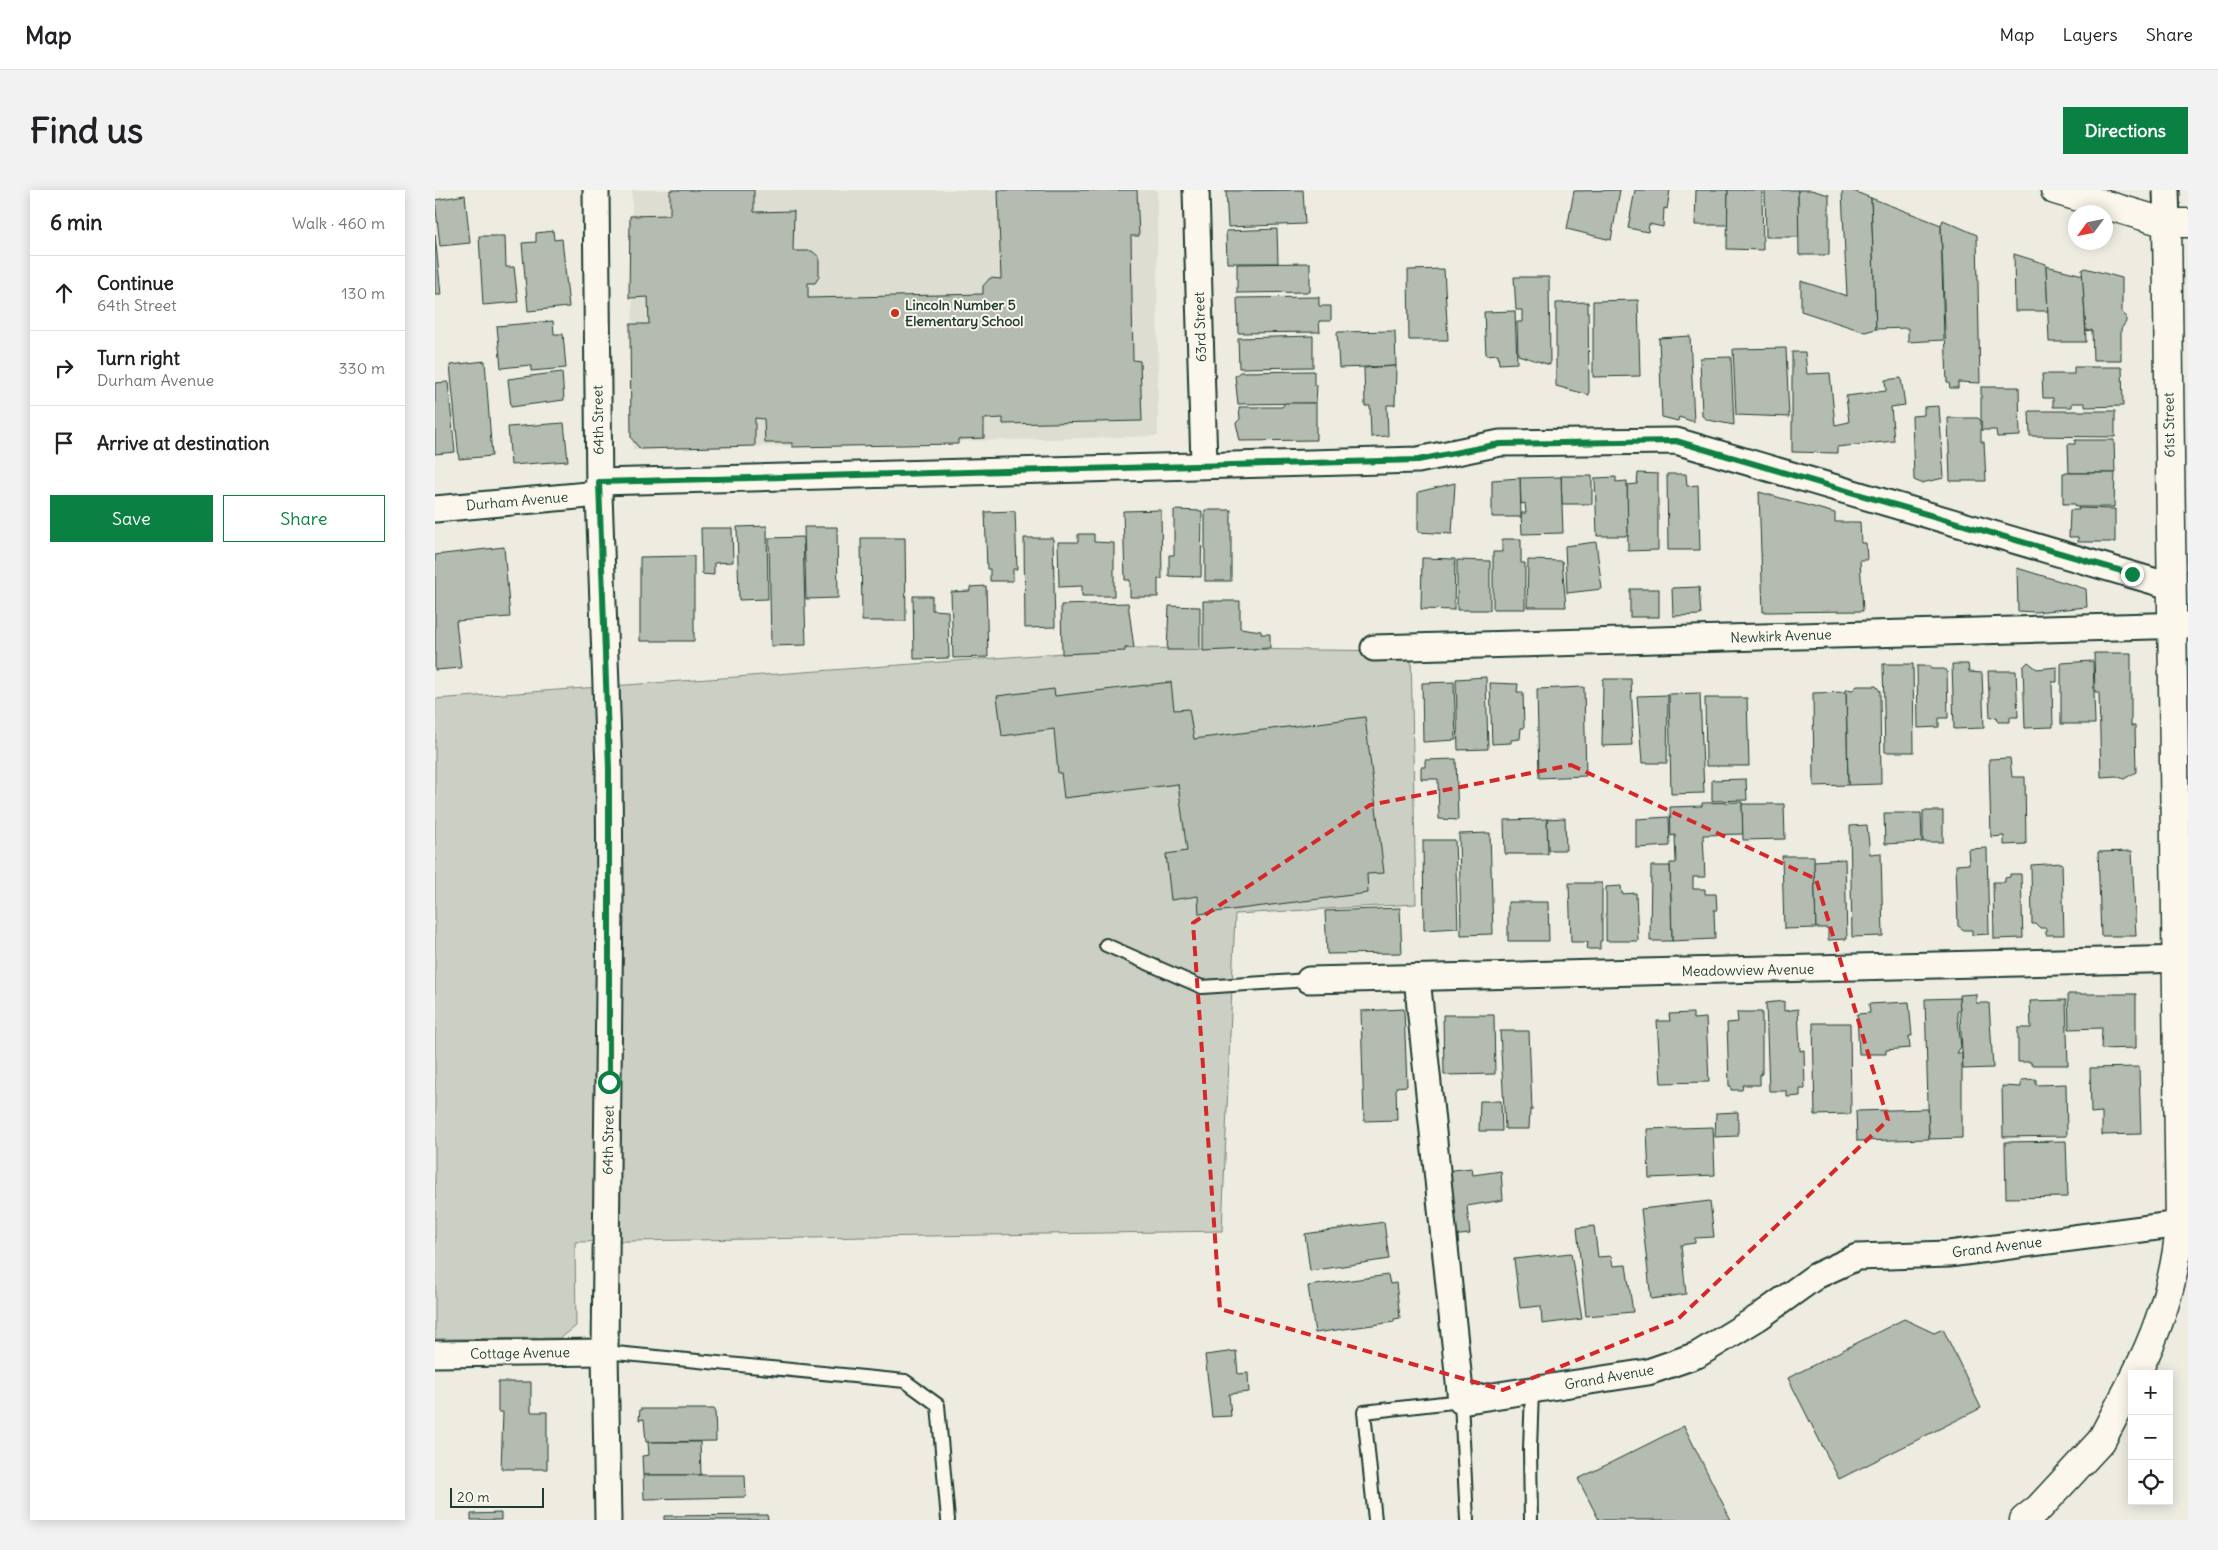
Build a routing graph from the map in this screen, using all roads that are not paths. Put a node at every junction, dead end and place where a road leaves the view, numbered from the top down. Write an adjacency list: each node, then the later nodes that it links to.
1 (596, 190): 7 (street, 64th Street)
2 (1196, 190): 6 (street, 63rd Street)
3 (2055, 190): 5 (street)
4 (2166, 190): 5 (street, 61st Street)
5 (2177, 223): 9 (street, 61st Street)
6 (1205, 464): 7 (street, Durham Avenue); 9 (street, Durham Avenue)
7 (599, 488): 8 (street, Durham Avenue); 17 (street, 64th Street)
8 (435, 509)
9 (2170, 586): 10 (street, 61st Street)
10 (2180, 625): 11 (street, Newkirk Avenue); 13 (street, 61st Street)
11 (1374, 648)
12 (1106, 945): 15 (lane)
13 (2182, 960): 14 (street, Meadowview Avenue); 16 (street, 61st Street)
14 (1417, 978): 15 (street, Meadowview Avenue); 22 (street)
15 (1309, 980)
16 (2180, 1224): 19 (street, 61st Street); 20 (street, Grand Avenue)
17 (605, 1352): 18 (street, Cottage Avenue); 23 (street, 64th Street); 24 (lane)
18 (435, 1354)
19 (2138, 1370)
20 (1533, 1390): 22 (street, Grand Avenue); 27 (lane)
21 (2128, 1390): 28 (street)
22 (1461, 1401): 25 (lane); 26 (lane)
23 (608, 1520)
24 (948, 1520)
25 (1375, 1520)
26 (1467, 1520)
27 (1531, 1520)
28 (2024, 1520)

